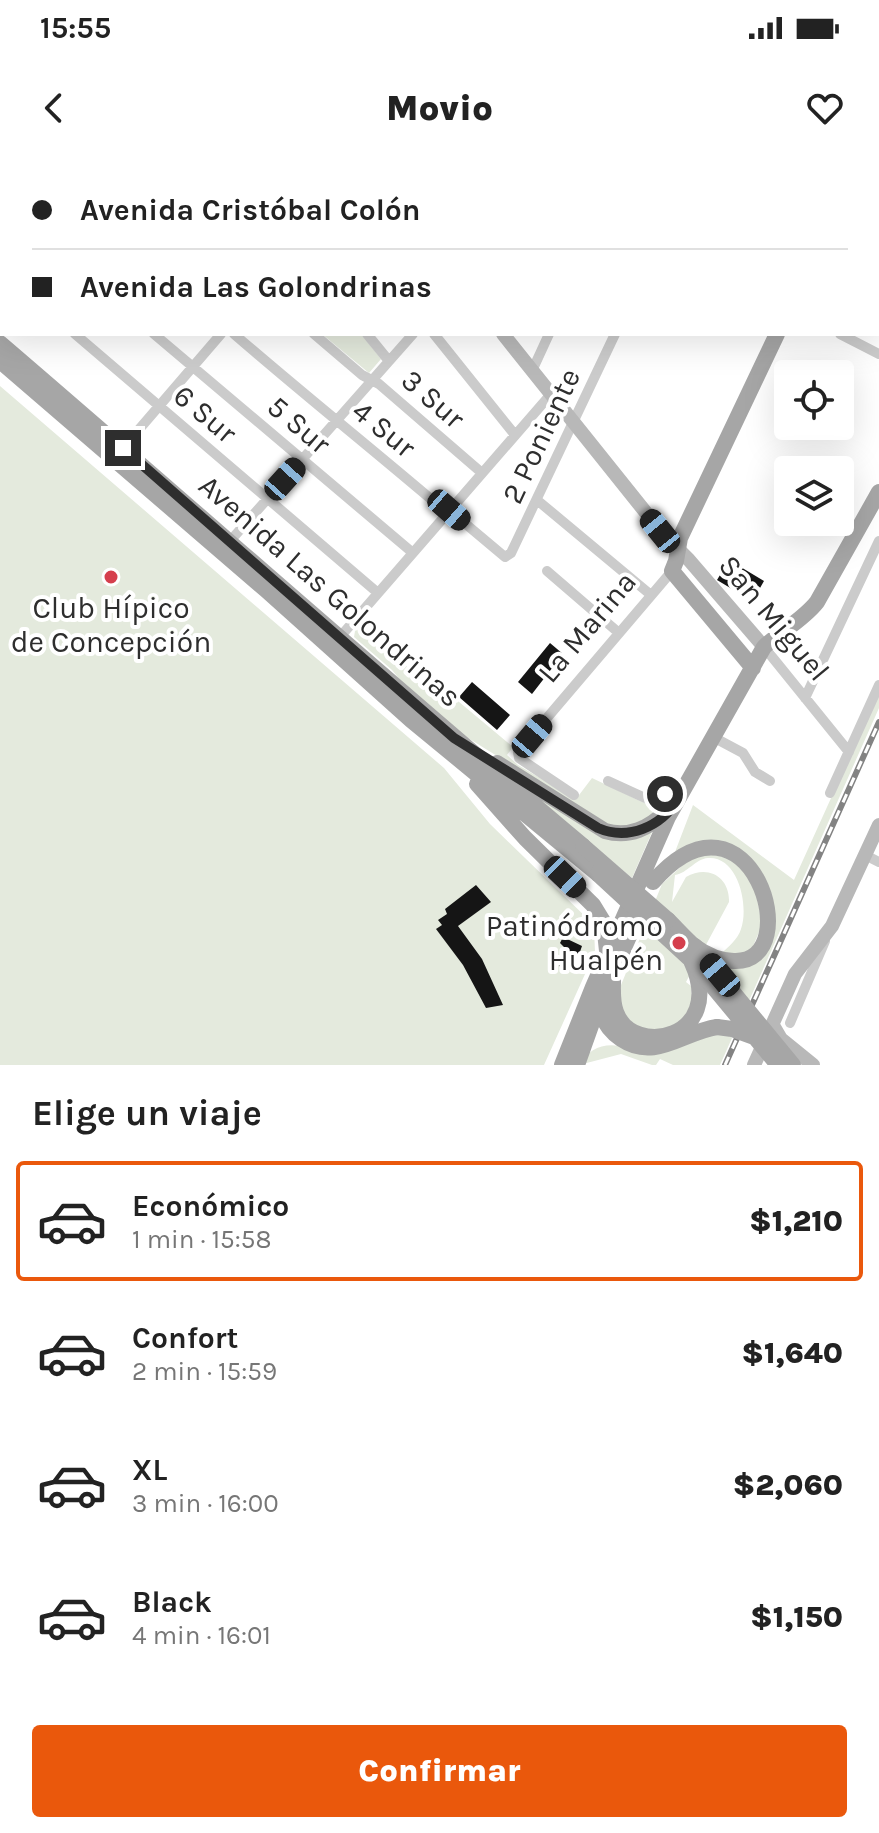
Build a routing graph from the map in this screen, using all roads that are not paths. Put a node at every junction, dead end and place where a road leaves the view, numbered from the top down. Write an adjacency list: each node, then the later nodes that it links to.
1 (77, 336): 22 (street, 6 Sur)
2 (156, 336): 18 (street, 5 Sur)
3 (219, 336): 18 (street)
4 (236, 336): 23 (street, 4 Sur)
5 (317, 336): 20 (street, 3 Sur)
6 (369, 336): 17 (street)
7 (411, 336): 17 (street)
8 (436, 336): 25 (street)
9 (505, 336): 19 (street, San Miguel)
10 (548, 336): 19 (street)
11 (614, 336): 24 (street, 2 Poniente)
12 (776, 336): 36 (main road, La Marina)
13 (844, 336): 15 (street)
14 (0, 343): 26 (main road, Avenida Las Golondrinas)
15 (879, 354)
16 (0, 361): 35 (main road, Avenida Las Golondrinas)
17 (389, 361): 20 (street)
18 (192, 366): 22 (street); 27 (street, 5 Sur)
19 (532, 371): 21 (street, San Miguel)
20 (372, 380): 23 (street); 28 (street, 3 Sur)
21 (551, 394): 24 (street, San Miguel); 25 (street, 2 Poniente)
22 (158, 405): 26 (street); 30 (street, 6 Sur)
23 (336, 421): 27 (street); 32 (street, 4 Sur)
24 (574, 423): 31 (street, 2 Poniente); 36 (street, San Miguel)
25 (515, 435): 28 (street, 2 Poniente)
26 (123, 448): 33 (main road, Avenida Las Golondrinas)
27 (302, 459): 30 (street); 37 (street, 5 Sur)
28 (482, 473): 32 (street, 2 Poniente)
29 (879, 492): 45 (main road)
30 (267, 498): 33 (street); 41 (street, 6 Sur)
31 (537, 500): 38 (street, 2 Poniente); 42 (street)
32 (449, 510): 37 (street, 2 Poniente); 38 (street, 4 Sur)
33 (231, 540): 35 (main road); 44 (main road, Avenida Las Golondrinas)
34 (879, 541): 48 (street)
35 (211, 542): 52 (main road, Avenida Las Golondrinas)
36 (677, 550): 40 (main road, La Marina); 45 (street, San Miguel)
37 (413, 553): 41 (street, 2 Poniente)
38 (507, 557)
39 (547, 571): 43 (street)
40 (672, 571): 42 (street, La Marina); 46 (main road, San Miguel)
41 (378, 593): 44 (street, 2 Poniente)
42 (651, 595): 43 (street, La Marina)
43 (619, 633): 56 (street, La Marina)
44 (340, 637): 50 (main road, Avenida Las Golondrinas)
45 (764, 647): 46 (main road); 48 (street, San Miguel)
46 (753, 668): 49 (main road)
47 (879, 685): 51 (street)
48 (805, 698): 51 (street, San Miguel)
49 (713, 737): 54 (street); 57 (main road)
50 (454, 738): 57 (main road); 59 (main road, Avenida Las Golondrinas)
51 (849, 752): 55 (street)
52 (459, 760): 59 (main road, Avenida Las Golondrinas); 65 (main road)
53 (608, 781): 57 (street)
54 (770, 781)
55 (830, 793)
56 (574, 795)
57 (676, 802): 60 (main road)
58 (879, 825): 61 (street)
59 (581, 851): 64 (main road, Avenida Las Golondrinas, bridge)
60 (649, 859): 62 (main road); 65 (main road)
61 (872, 859): 63 (street)
62 (653, 882): 64 (main road); 65 (main road)
63 (829, 932): 68 (street); 69 (street)
64 (692, 952): 65 (main road); 70 (main road, bridge); 76 (main road, bridge)
65 (611, 962): 66 (main road); 67 (main road)
66 (598, 978): 67 (main road); 73 (main road)
67 (598, 1006): 71 (main road); 72 (main road)
68 (790, 1023)
69 (772, 1024): 74 (street); 77 (street)
70 (755, 1038): 71 (main road, bridge); 75 (main road, bridge)
71 (622, 1040): 72 (main road)
72 (580, 1059)
73 (562, 1065)
74 (754, 1065)
75 (778, 1065)
76 (793, 1065)
77 (813, 1065)

